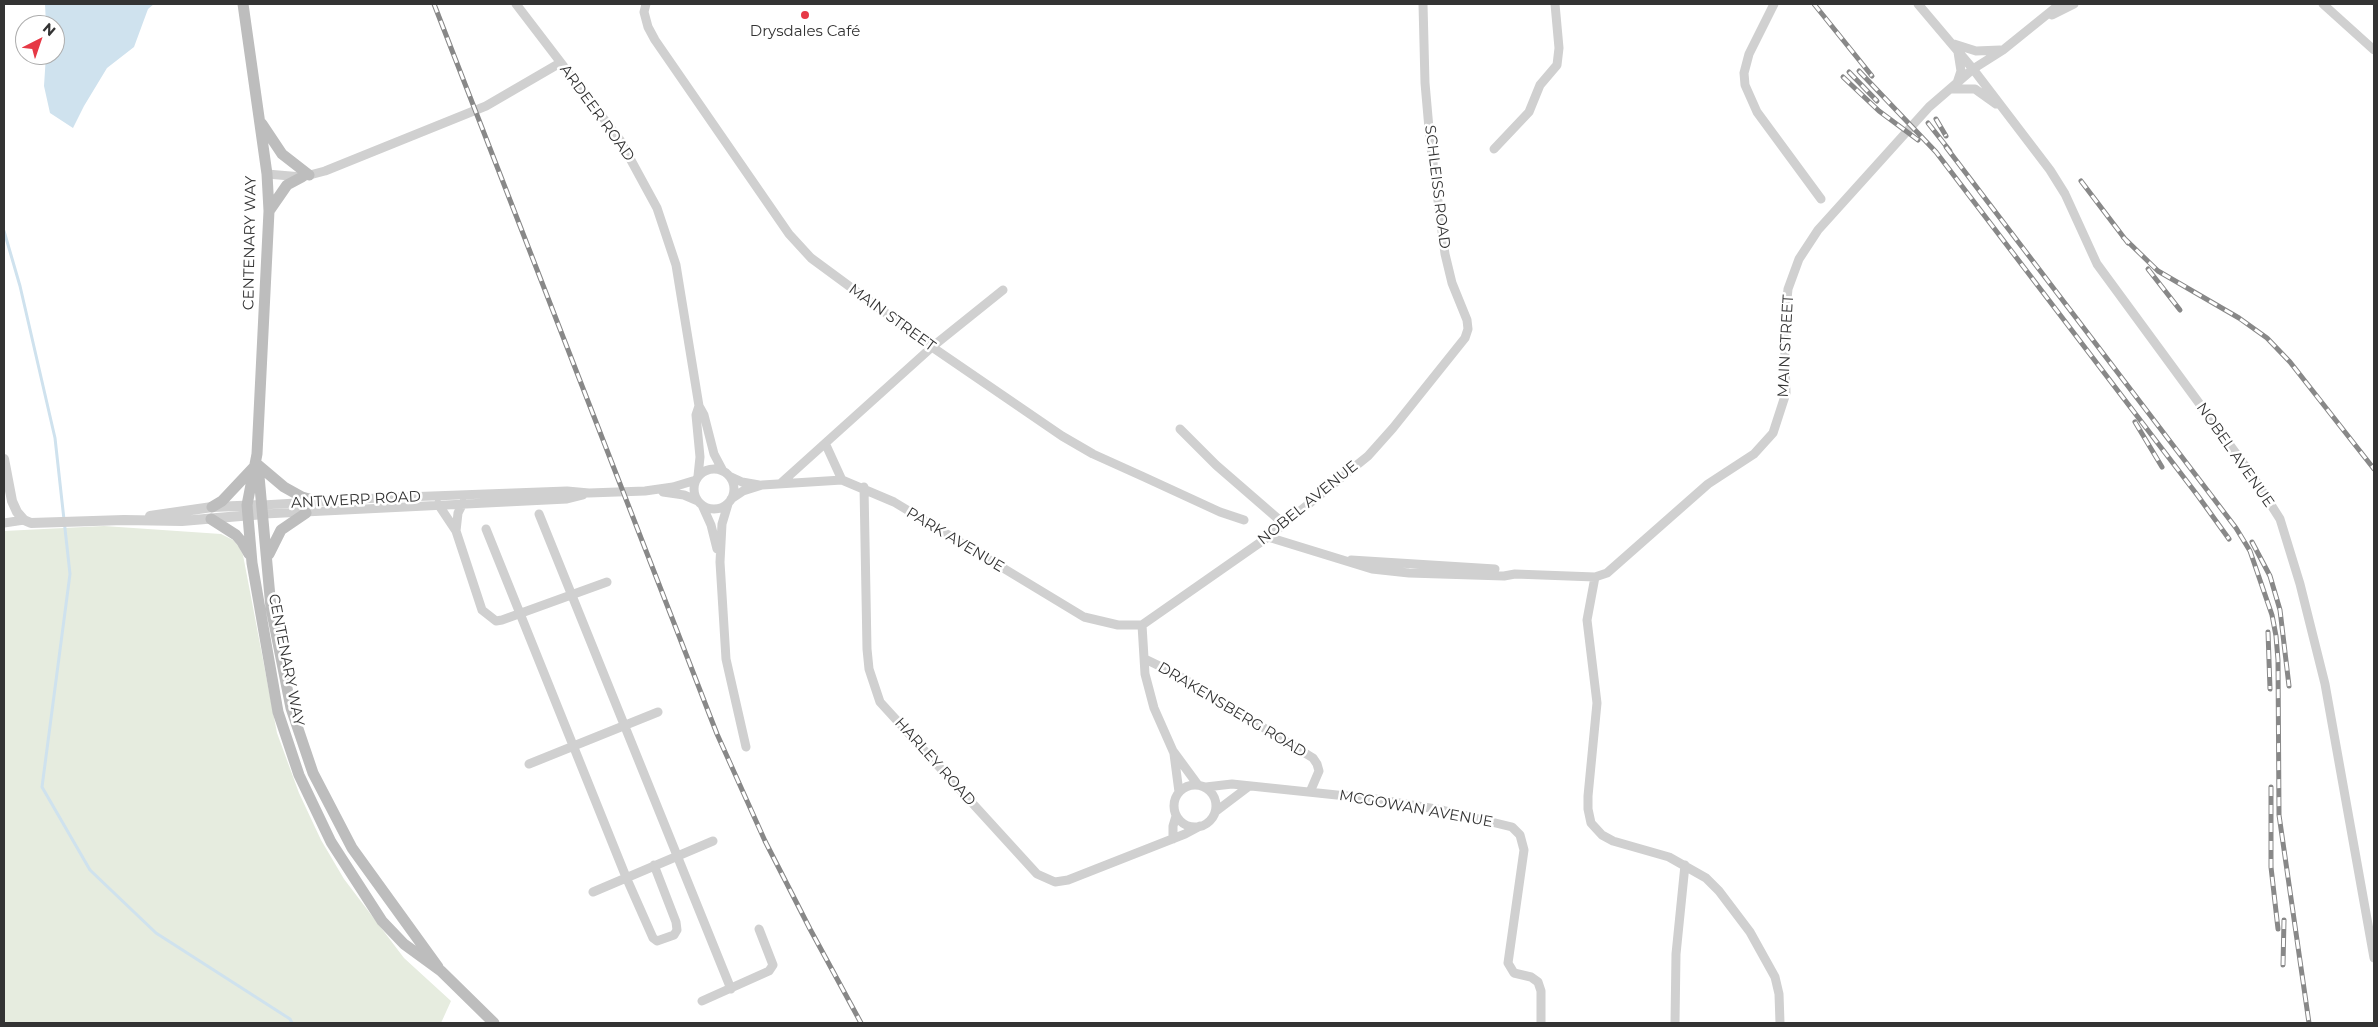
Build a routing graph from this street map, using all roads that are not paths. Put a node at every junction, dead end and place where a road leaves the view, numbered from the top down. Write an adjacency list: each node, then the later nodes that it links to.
1 (243, 4): 20 (main road, CENTENARY WAY)
2 (516, 4): 16 (street, ARDEER ROAD)
3 (646, 4): 27 (street, MAIN STREET)
4 (1555, 4): 21 (street)
5 (1774, 4): 24 (street)
6 (1918, 4): 12 (street, NOBEL AVENUE)
7 (2060, 4): 11 (street, MAIN STREET)
8 (2074, 4): 11 (street, MAIN STREET)
9 (2323, 4): 14 (street)
10 (1423, 6): 28 (street, SCHLEISS ROAD)
11 (2041, 21): 13 (street, MAIN STREET)
12 (1951, 43): 13 (street); 15 (street, NOBEL AVENUE)
13 (2003, 50): 17 (street, MAIN STREET)
14 (2374, 50)
15 (1958, 52): 17 (street, NOBEL AVENUE); 18 (street)
16 (560, 63): 23 (street); 29 (street, ARDEER ROAD)
17 (1974, 69): 18 (street, MAIN STREET); 19 (street, NOBEL AVENUE)
18 (1953, 86): 19 (street); 62 (street, MAIN STREET)
19 (2004, 110): 91 (street, NOBEL AVENUE)
20 (260, 120): 22 (main road, CENTENARY WAY); 23 (main road)
21 (1494, 149)
22 (267, 174): 23 (street); 25 (main road, CENTENARY WAY)
23 (305, 176): 25 (main road)
24 (1821, 199)
25 (269, 211): 33 (main road, CENTENARY WAY)
26 (1003, 290): 27 (street)
27 (932, 347): 31 (street); 53 (street, MAIN STREET)
28 (1451, 356): 55 (street, NOBEL AVENUE)
29 (699, 406): 34 (street, ARDEER ROAD); 35 (street, ARDEER ROAD)
30 (1180, 429): 55 (street)
31 (826, 445): 36 (street); 37 (street)
32 (4, 459): 52 (street)
33 (257, 461): 42 (main road); 47 (main road, CENTENARY WAY); 48 (main road, CENTENARY WAY); 49 (main road)
34 (725, 473): 35 (street); 38 (street, PARK AVENUE); 43 (street)
35 (697, 478): 40 (street, ANTWERP ROAD); 45 (street)
36 (842, 480): 37 (street, PARK AVENUE); 39 (street, PARK AVENUE)
37 (781, 483): 38 (street, PARK AVENUE)
38 (762, 485): 43 (street, PARK AVENUE)
39 (864, 487): 66 (street, PARK AVENUE); 83 (street, HARLEY ROAD)
40 (645, 491): 41 (street, ANTWERP ROAD); 45 (street, ANTWERP ROAD)
41 (589, 493): 42 (street, ANTWERP ROAD); 44 (street, ANTWERP ROAD)
42 (316, 501): 48 (street, ANTWERP ROAD)
43 (729, 502): 45 (street); 60 (street)
44 (463, 503): 46 (street, ANTWERP ROAD); 57 (street)
45 (700, 503): 60 (street)
46 (438, 504): 50 (street, ANTWERP ROAD); 57 (street)
47 (248, 510): 48 (street, ANTWERP ROAD); 49 (street, ANTWERP ROAD); 61 (main road, CENTENARY WAY)
48 (264, 510): 50 (street, ANTWERP ROAD); 59 (main road, CENTENARY WAY)
49 (212, 513): 52 (street, ANTWERP ROAD); 61 (main road)
50 (306, 513): 59 (main road)
51 (539, 514): 64 (street)
52 (24, 520): 54 (street)
53 (1244, 520)
54 (4, 523)
55 (1284, 524): 58 (street, NOBEL AVENUE)
56 (486, 529): 65 (street)
57 (456, 532): 65 (street)
58 (1268, 537): 62 (street, MAIN STREET); 66 (street, NOBEL AVENUE)
59 (267, 558): 92 (main road, CENTENARY WAY)
60 (720, 562): 71 (street)
61 (252, 563): 92 (main road, CENTENARY WAY)
62 (1595, 577): 87 (street)
63 (607, 582): 64 (street)
64 (572, 595): 65 (street); 69 (street)
65 (519, 614): 70 (street)
66 (1142, 626): 67 (street)
67 (1145, 659): 72 (street); 78 (street, DRAKENSBERG ROAD)
68 (658, 712): 69 (street)
69 (625, 726): 70 (street); 85 (street)
70 (572, 746): 73 (street); 88 (street)
71 (746, 747)
72 (1173, 751): 75 (street); 77 (street)
73 (529, 764)
74 (1218, 785): 75 (street, MCGOWAN AVENUE); 76 (street, MCGOWAN AVENUE); 79 (street)
75 (1202, 786): 77 (street); 80 (street)
76 (1248, 787): 78 (street, MCGOWAN AVENUE); 79 (street)
77 (1179, 792): 81 (street)
78 (1310, 792): 96 (street, MCGOWAN AVENUE)
79 (1228, 803): 80 (street)
80 (1215, 812): 82 (street)
81 (1176, 816): 82 (street); 83 (street)
82 (1200, 826): 83 (street, HARLEY ROAD)
83 (1173, 839)
84 (713, 841): 85 (street)
85 (677, 855): 86 (street); 93 (street)
86 (654, 865): 88 (street); 88 (street)
87 (1685, 866): 97 (street); 98 (street)
88 (626, 877): 89 (street)
89 (592, 892)
90 (759, 929): 93 (street)
91 (2374, 958)
92 (441, 971): 95 (main road, CENTENARY WAY)
93 (730, 989): 94 (street)
94 (702, 1002)
95 (494, 1023)
96 (1541, 1023)
97 (1675, 1023)
98 (1780, 1023)

